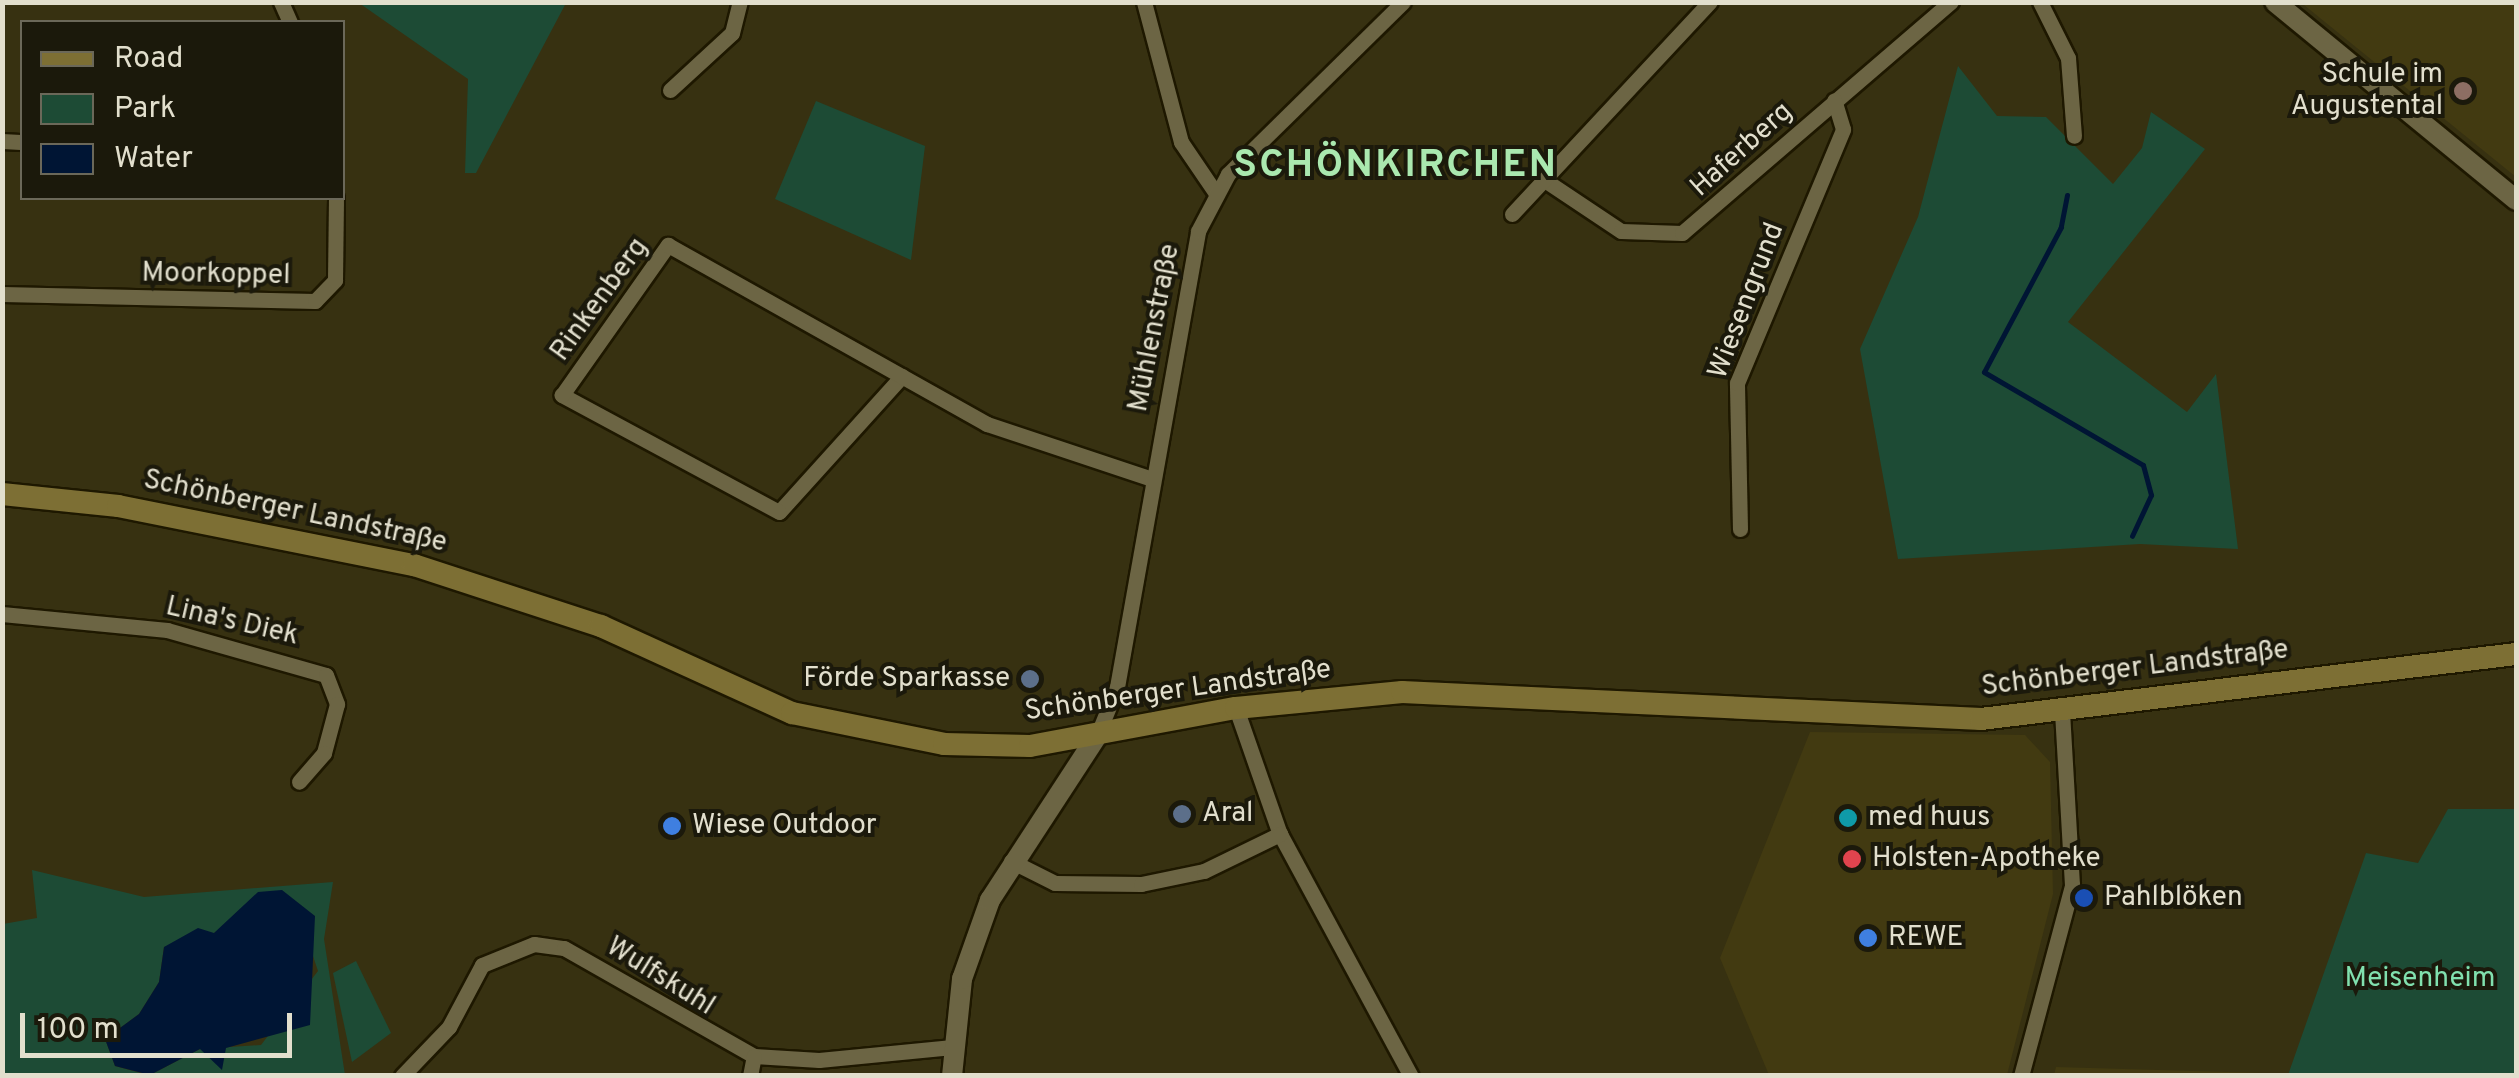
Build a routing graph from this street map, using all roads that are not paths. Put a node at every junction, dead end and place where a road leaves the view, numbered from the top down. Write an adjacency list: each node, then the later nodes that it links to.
1 (740, 2): 8 (street)
2 (1144, 2): 12 (street)
3 (1403, 2): 12 (street, Mühlenstraße)
4 (1710, 2): 11 (street)
5 (1950, 2): 9 (street, Haferberg)
6 (2040, 2): 10 (street)
7 (2276, 2): 14 (street)
8 (670, 90)
9 (1834, 100): 11 (street, Haferberg); 20 (street, Wiesengrund)
10 (2074, 136)
11 (1546, 181): 15 (street)
12 (1215, 192): 18 (street, Mühlenstraße)
13 (336, 200): 16 (street, Moorkoppel)
14 (2516, 200)
15 (1512, 214)
16 (2, 294)
17 (902, 376): 17 (street, Rinkenberg); 18 (street, Rinkenberg)
18 (1152, 479): 25 (street, Mühlenstraße)
19 (2, 494): 25 (main road, Schönberger Landstraße)
20 (1740, 529)
21 (2, 614): 26 (street, Lina's Diek)
22 (2516, 654): 24 (main road, Schönberger Landstraße)
23 (1236, 708): 24 (main road, Schönberger Landstraße); 25 (main road, Schönberger Landstraße); 27 (street)
24 (2062, 712): 35 (street)
25 (1097, 736): 28 (street)
26 (299, 782)
27 (1280, 834): 28 (street); 34 (street)
28 (1011, 861): 29 (street)
29 (952, 1047): 30 (street, Wulfskuhl); 33 (street)
30 (754, 1056): 31 (street, Wulfskuhl); 32 (street)
31 (402, 1076)
32 (750, 1076)
33 (952, 1076)
34 (1411, 1076)
35 (2022, 1076)

